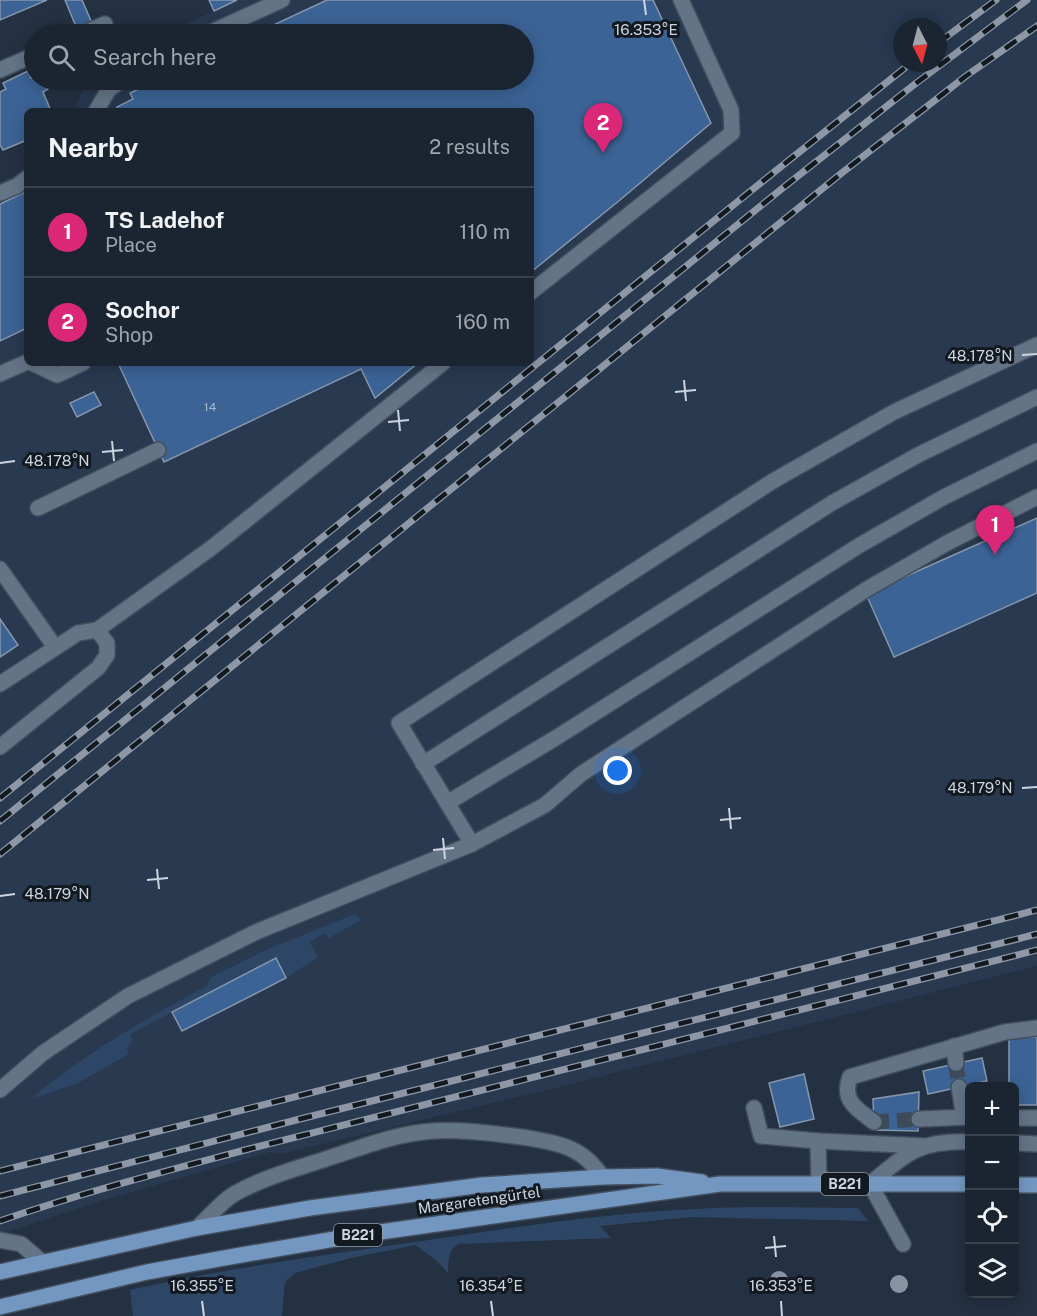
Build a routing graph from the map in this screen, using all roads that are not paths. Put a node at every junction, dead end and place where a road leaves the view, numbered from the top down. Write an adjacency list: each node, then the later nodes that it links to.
1 (282, 0): 3 (lane)
2 (681, 0): 10 (lane)
3 (229, 24)
4 (24, 59): 5 (lane)
5 (0, 70)
6 (108, 90): 7 (lane)
7 (98, 108)
8 (24, 180): 9 (lane)
9 (0, 193)
10 (534, 290)
11 (1037, 345): 27 (lane)
12 (24, 363): 16 (lane)
13 (39, 366): 14 (lane)
14 (76, 366)
15 (438, 366): 23 (lane)
16 (0, 374)
17 (1037, 397): 27 (lane)
18 (158, 450): 21 (lane)
19 (1037, 451): 28 (lane)
20 (1037, 497): 29 (lane)
21 (38, 508)
22 (0, 569): 24 (lane)
23 (97, 630): 24 (lane); 26 (lane)
24 (55, 647): 25 (lane)
25 (0, 684)
26 (0, 747)
27 (423, 764): 28 (lane)
28 (447, 803): 29 (lane)
29 (472, 844): 34 (lane)
30 (1037, 1028): 31 (lane)
31 (954, 1046): 32 (lane); 41 (lane)
32 (956, 1063)
33 (959, 1087): 36 (lane)
34 (0, 1090)
35 (754, 1108): 42 (lane)
36 (965, 1110)
37 (965, 1117): 40 (lane)
38 (1019, 1118): 39 (lane)
39 (1037, 1118)
40 (919, 1119)
41 (874, 1122)
42 (819, 1142): 46 (lane); 49 (lane)
43 (965, 1142): 46 (lane)
44 (1019, 1143): 45 (lane)
45 (1037, 1144)
46 (925, 1146): 50 (lane)
47 (603, 1177): 48 (main road, B221); 54 (main road, B221); 54 (lane)
48 (720, 1184): 49 (main road, Margaretengürtel / B221); 59 (main road, Margaretengürtel / B221)
49 (819, 1184): 50 (main road, Margaretengürtel / B221)
50 (870, 1184): 51 (main road, Margaretengürtel / B221); 56 (lane)
51 (965, 1184)
52 (1019, 1185): 53 (main road)
53 (1037, 1185)
54 (197, 1228): 57 (main road, B221)
55 (0, 1240): 57 (lane)
56 (903, 1244)
57 (42, 1262): 58 (main road, B221)
58 (0, 1272)
59 (0, 1307)

